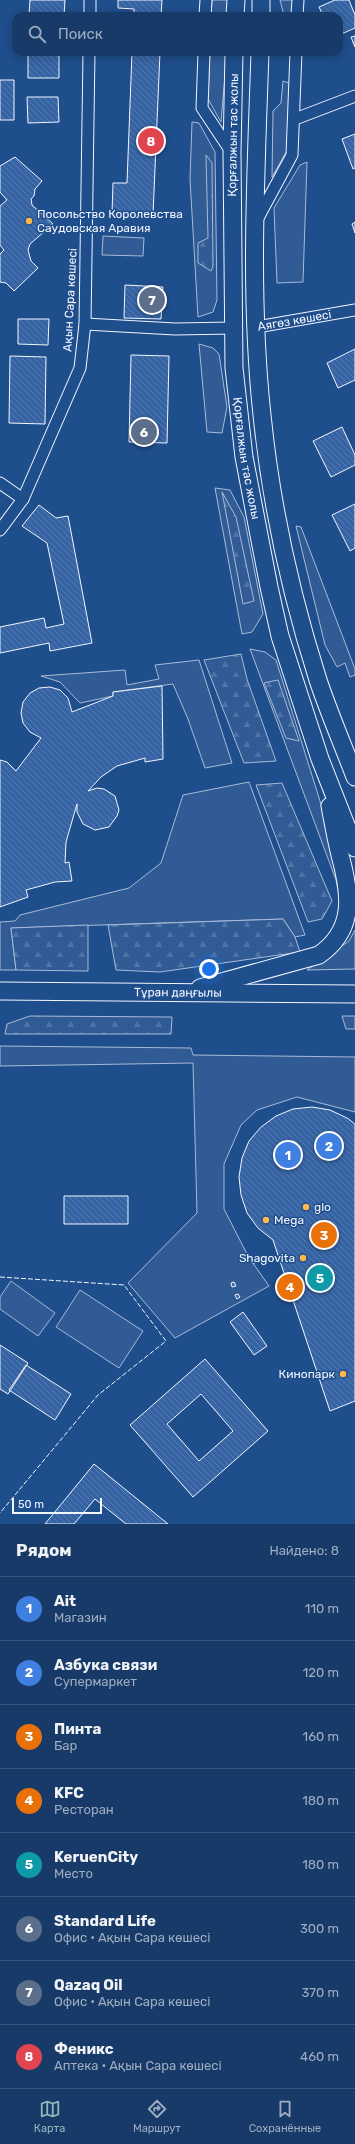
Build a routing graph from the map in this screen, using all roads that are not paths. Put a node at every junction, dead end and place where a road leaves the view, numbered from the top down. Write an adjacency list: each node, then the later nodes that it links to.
1 (90, 0): 6 (street)
2 (206, 0): 7 (street)
3 (236, 0): 8 (main road)
4 (261, 0): 9 (main road)
5 (298, 0): 10 (street)
6 (90, 12)
7 (205, 12)
8 (235, 12)
9 (261, 12)
10 (297, 12)
11 (89, 56): 21 (street, Ақын Сара көшесі)
12 (204, 56): 18 (street)
13 (234, 56): 18 (main road, Қорғалжын тас жолы)
14 (260, 56): 19 (main road, Қорғалжын тас жолы)
15 (296, 56): 17 (street)
16 (355, 96): 17 (street)
17 (294, 119): 19 (street)
18 (232, 153): 23 (main road, Қорғалжын тас жолы)
19 (255, 224): 22 (main road, Қорғалжын тас жолы)
20 (355, 310): 22 (street, Аягөз көшесі)
21 (85, 324): 23 (street); 25 (street, Ақын Сара көшесі)
22 (257, 327): 23 (main road, Аягөз көшесі); 28 (main road, Қорғалжын тас жолы)
23 (233, 328): 27 (main road, Қорғалжын тас жолы)
24 (0, 483): 25 (street)
25 (23, 499): 26 (street, Ақын Сара көшесі)
26 (0, 530)
27 (320, 759): 29 (main road, Қорғалжын тас жолы); 31 (main road)
28 (355, 777)
29 (355, 848)
30 (0, 991): 31 (main road, Тұран даңғылы)
31 (182, 994): 32 (main road, Тұран даңғылы)
32 (355, 994)

